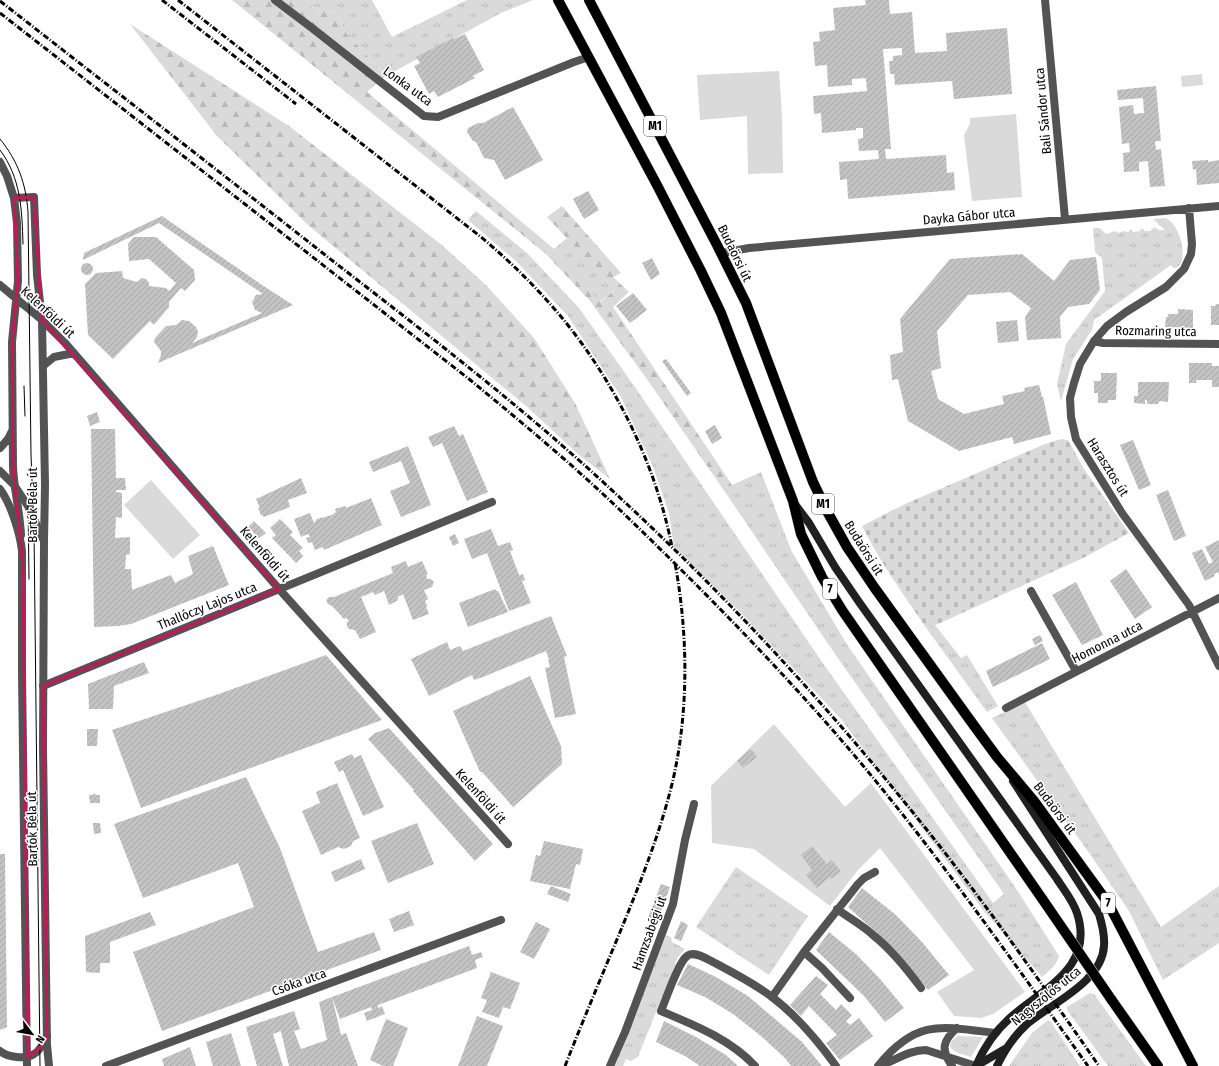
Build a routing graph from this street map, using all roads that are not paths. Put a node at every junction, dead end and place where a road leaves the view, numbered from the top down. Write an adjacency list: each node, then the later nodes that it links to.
1 (275, 0): 5 (street, Lonka utca)
2 (558, 0): 5 (main road, M1)
3 (588, 0): 11 (main road, Budaörsi út / M1)
4 (1045, 0): 10 (street, Bali Sándor utca)
5 (589, 57): 24 (main road, M1)
6 (0, 162): 7 (street)
7 (14, 198): 13 (street, Bartók Béla út); 14 (street, Bartók Béla út)
8 (1219, 206): 9 (street, Dayka Gábor utca)
9 (1189, 208): 10 (street, Dayka Gábor utca); 15 (street, Harasztos út)
10 (1065, 219): 11 (street, Dayka Gábor utca)
11 (722, 253): 36 (main road, Budaörsi út / M1)
12 (0, 285): 13 (street, Kelenföldi út)
13 (16, 299): 14 (street, Kelenföldi út); 19 (street, Bartók Béla út)
14 (42, 320): 17 (street, Kelenföldi út); 18 (street, Bartók Béla út)
15 (1094, 341): 16 (street, Rozmaring utca); 31 (street, Harasztos út)
16 (1219, 344)
17 (74, 353): 18 (street); 28 (street, Kelenföldi út)
18 (43, 366): 26 (street, Bartók Béla út)
19 (13, 431): 20 (street); 22 (street, Bartók Béla út)
20 (0, 448)
21 (0, 471): 22 (street)
22 (14, 485): 26 (street); 27 (street, Bartók Béla út)
23 (0, 489): 27 (street)
24 (792, 501): 47 (main road, Nagyszőlős utca); 63 (main road, 7, bridge)
25 (492, 502): 28 (street, Thallóczy Lajos utca)
26 (44, 541): 34 (street, Bartók Béla út)
27 (22, 544): 52 (street, Bartók Béla út)
28 (280, 589): 34 (street, Thallóczy Lajos utca); 38 (street, Kelenföldi út)
29 (1031, 591): 33 (street)
30 (1219, 598): 31 (street, Homonna utca)
31 (1192, 612): 32 (street, Harasztos út); 33 (street, Homonna utca)
32 (1219, 666)
33 (1076, 671): 35 (street, Homonna utca)
34 (43, 686): 48 (street, Bartók Béla út)
35 (1006, 708)
36 (997, 757): 49 (main road, Nagyszőlős utca); 64 (main road, Budaörsi út / 7)
37 (694, 804): 56 (street, Hamzsabégi út)
38 (508, 844)
39 (875, 872): 40 (street)
40 (837, 909): 42 (street); 43 (street)
41 (501, 920): 55 (street, Csóka utca)
42 (804, 952): 44 (street); 45 (street)
43 (921, 988)
44 (772, 997): 57 (street); 58 (street)
45 (850, 998)
46 (957, 1028): 47 (street); 51 (street); 59 (street)
47 (995, 1033): 61 (main road, Nagyszőlős utca)
48 (47, 1036): 52 (street); 54 (street, Bartók Béla út)
49 (1008, 1048): 61 (main road); 62 (main road, Nagyszőlős utca)
50 (0, 1051): 52 (street)
51 (945, 1056): 59 (street); 60 (street); 61 (street)
52 (28, 1057): 53 (street, Bartók Béla út)
53 (28, 1066)
54 (49, 1066)
55 (106, 1066)
56 (610, 1066)
57 (755, 1066)
58 (836, 1066)
59 (878, 1066)
60 (952, 1066)
61 (976, 1066)
62 (997, 1066)
63 (1158, 1066)
64 (1193, 1066)

